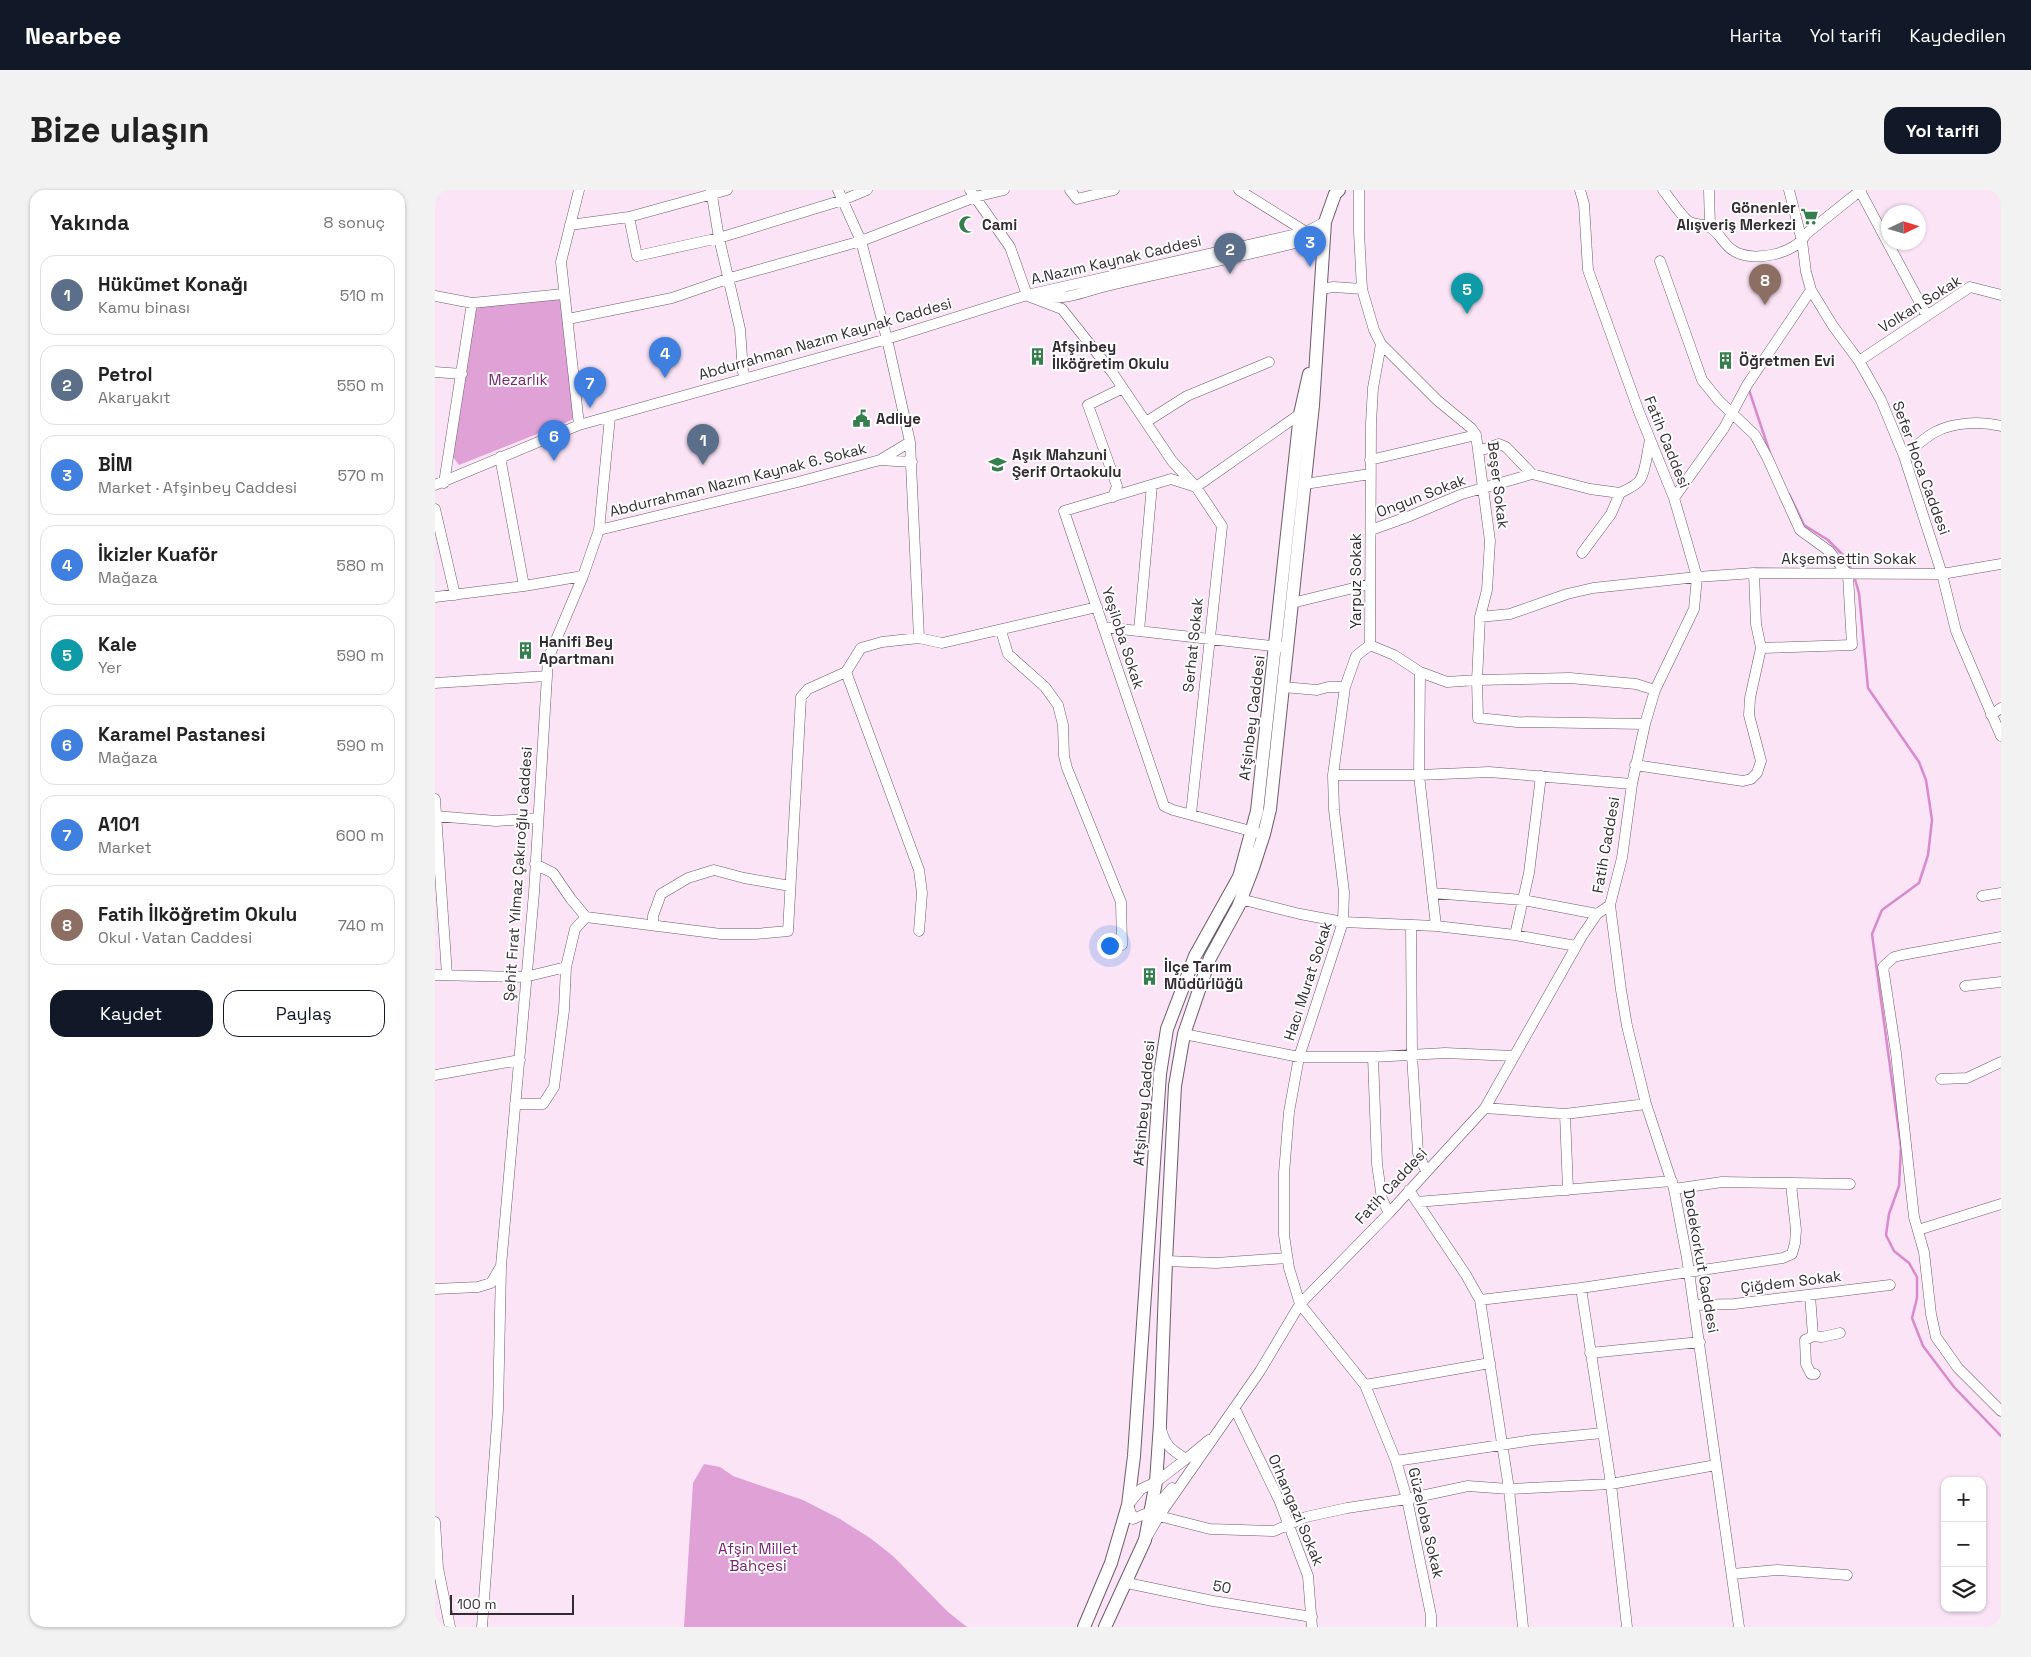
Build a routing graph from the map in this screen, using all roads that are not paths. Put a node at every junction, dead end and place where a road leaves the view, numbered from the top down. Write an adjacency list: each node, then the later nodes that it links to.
1 (579, 190): 21 (street)
2 (727, 190): 16 (street)
3 (838, 190): 18 (street)
4 (867, 190): 18 (street)
5 (1004, 190): 17 (street)
6 (1070, 190): 7 (street)
7 (1114, 190)
8 (1239, 190): 23 (street)
9 (1339, 190): 20 (main road, Afşinbey Caddesi)
10 (1359, 190): 31 (street, Beşer Sokak)
11 (1580, 190): 55 (street, Fatih Caddesi)
12 (1663, 190): 22 (street)
13 (1709, 190): 22 (street)
14 (1789, 190): 26 (street, Sefer Hoca Caddesi)
15 (1861, 190): 26 (street); 38 (street)
16 (711, 192): 19 (street); 24 (street)
17 (973, 194): 25 (street); 34 (street)
18 (843, 200): 24 (street); 25 (street)
19 (629, 216): 21 (street); 24 (street)
20 (1325, 222): 23 (street, A.Nazım Kaynak Caddesi); 27 (main road, Afşinbey Caddesi)
21 (571, 225): 33 (street)
22 (1710, 227): 26 (street)
23 (1306, 232): 34 (street, A.Nazım Kaynak Caddesi)
24 (719, 238): 29 (street)
25 (861, 241): 29 (street); 40 (street)
26 (1803, 241): 32 (street, Sefer Hoca Caddesi)
27 (1324, 242): 30 (main road, Afşinbey Caddesi); 34 (street, A.Nazım Kaynak Caddesi)
28 (1659, 261): 48 (street)
29 (730, 278): 39 (street); 46 (street)
30 (1320, 289): 31 (street); 49 (main road, Afşinbey Caddesi)
31 (1362, 289): 41 (street, Beşer Sokak)
32 (1811, 290): 42 (street, Sefer Hoca Caddesi); 48 (street)
33 (563, 294): 37 (street); 39 (street)
34 (1027, 295): 40 (street, Abdurrahman Nazım Kaynak Caddesi); 47 (street, Serhat Sokak)
35 (2001, 295): 38 (street, Volkan Sokak)
36 (435, 296): 37 (street)
37 (472, 303): 45 (street)
38 (1927, 316): 42 (street, Volkan Sokak)
39 (569, 319): 52 (street)
40 (887, 338): 46 (street, Abdurrahman Nazım Kaynak Caddesi); 56 (street)
41 (1381, 344): 54 (street, Beşer Sokak); 61 (street, Yarpuz Sokak)
42 (1859, 361): 58 (street, Sefer Hoca Caddesi)
43 (1269, 362): 51 (street)
44 (435, 372): 45 (street)
45 (462, 374): 67 (street)
46 (746, 377): 50 (street, Abdurrahman Nazım Kaynak Caddesi)
47 (1123, 388): 51 (street, Serhat Sokak); 73 (street)
48 (1732, 411): 74 (street); 82 (street)
49 (1306, 414): 68 (main road, Afşinbey Caddesi); 70 (street); 98 (main road, Afşinbey Caddesi)
50 (610, 417): 52 (street, Abdurrahman Nazım Kaynak Caddesi); 76 (street, Şehit Fırat Yılmaz Çakıroğlu Caddesi)
51 (1146, 422): 62 (street, Serhat Sokak)
52 (579, 425): 59 (street, Abdurrahman Nazım Kaynak Caddesi)
53 (2001, 426): 58 (street)
54 (1476, 435): 57 (street, Beşer Sokak); 61 (street)
55 (1650, 440): 72 (street); 74 (street, Fatih Caddesi)
56 (910, 442): 60 (street, Abdurrahman Nazım Kaynak 6. Sokak); 63 (street)
57 (1479, 451): 65 (street); 71 (street, Beşer Sokak)
58 (1903, 456): 81 (street, Sefer Hoca Caddesi)
59 (500, 457): 67 (street, Abdurrahman Nazım Kaynak Caddesi); 86 (street)
60 (881, 460): 63 (street); 76 (street, Abdurrahman Nazım Kaynak 6. Sokak)
61 (1370, 460): 64 (street, Yarpuz Sokak)
62 (1172, 461): 66 (street); 70 (street, Serhat Sokak)
63 (912, 462): 95 (street)
64 (1370, 474): 68 (street); 77 (street, Yarpuz Sokak)
65 (1532, 474): 71 (street, Ongun Sokak); 72 (street)
66 (1171, 479): 69 (street, Yeşiloba Sokak); 70 (street)
67 (440, 484)
68 (1305, 484): 89 (main road, Afşinbey Caddesi)
69 (1152, 485): 73 (street, Yeşiloba Sokak); 94 (street)
70 (1195, 486): 96 (street, Serhat Sokak)
71 (1483, 489): 77 (street, Ongun Sokak); 91 (street, Beşer Sokak)
72 (1620, 493): 78 (street)
73 (1113, 497): 90 (street, Yeşiloba Sokak)
74 (1674, 498): 84 (street, Fatih Caddesi)
75 (435, 509): 87 (street)
76 (599, 530): 83 (street, Şehit Fırat Yılmaz Çakıroğlu Caddesi)
77 (1371, 530): 85 (street, Yarpuz Sokak)
78 (1582, 553)
79 (2001, 564): 81 (street, Akşemsettin Sokak)
80 (1754, 573): 82 (street, Akşemsettin Sokak); 84 (street, Akşemsettin Sokak); 99 (street)
81 (1942, 574): 82 (street, Akşemsettin Sokak); 109 (street, Sefer Hoca Caddesi)
82 (1848, 575): 99 (street)
83 (583, 576): 86 (street); 102 (street, Şehit Fırat Yılmaz Çakıroğlu Caddesi)
84 (1697, 577): 91 (street, Akşemsettin Sokak); 107 (street, Fatih Caddesi)
85 (1370, 584): 89 (street); 97 (street, Yarpuz Sokak)
86 (524, 586): 87 (street)
87 (455, 594): 88 (street)
88 (435, 597)
89 (1292, 603): 98 (main road, Afşinbey Caddesi)
90 (1097, 607): 92 (street, Yeşiloba Sokak); 93 (street)
91 (1481, 617): 103 (street, Beşer Sokak)
92 (1103, 627): 94 (street); 118 (street, Yeşiloba Sokak)
93 (1001, 631): 95 (street); 139 (street)
94 (1139, 631): 96 (street)
95 (919, 638): 100 (street)
96 (1209, 638): 98 (street); 118 (street, Serhat Sokak)
97 (1371, 646): 101 (street, Yarpuz Sokak); 106 (street, Hacı Murat Sokak)
98 (1282, 647): 105 (main road, Afşinbey Caddesi); 121 (main road, Afşinbey Caddesi)
99 (1761, 648): 112 (street)
100 (846, 672): 123 (street); 136 (street)
101 (1420, 672): 103 (street, Yarpuz Sokak); 114 (street)
102 (547, 676): 104 (street); 120 (street, Şehit Fırat Yılmaz Çakıroğlu Caddesi)
103 (1477, 680): 107 (street, Yarpuz Sokak); 110 (street, Beşer Sokak)
104 (435, 683)
105 (1283, 687): 106 (street); 121 (main road, Afşinbey Caddesi)
106 (1345, 687): 113 (street, Hacı Murat Sokak)
107 (1655, 690): 110 (street, Fatih Caddesi)
108 (2001, 708): 109 (street)
109 (1991, 715): 111 (street, Sefer Hoca Caddesi)
110 (1645, 724): 112 (street, Fatih Caddesi)
111 (2001, 736)
112 (1635, 765): 116 (street, Fatih Caddesi)
113 (1333, 775): 114 (street); 132 (street, Hacı Murat Sokak)
114 (1419, 775): 115 (street); 124 (street)
115 (1541, 776): 116 (street); 127 (street)
116 (1632, 784): 128 (street, Fatih Caddesi)
117 (435, 799): 119 (street)
118 (1191, 814): 121 (street, Yeşiloba Sokak)
119 (436, 816): 120 (street); 143 (street)
120 (538, 818): 122 (street, Şehit Fırat Yılmaz Çakıroğlu Caddesi)
121 (1258, 833): 129 (main road, Afşinbey Caddesi); 201 (main road, Afşinbey Caddesi)
122 (535, 864): 131 (street); 144 (street, Şehit Fırat Yılmaz Çakıroğlu Caddesi)
123 (790, 886): 134 (street); 134 (street)
124 (1433, 893): 127 (street); 135 (street)
125 (2001, 893): 126 (street)
126 (1982, 896)
127 (1523, 900): 130 (street); 137 (street)
128 (1610, 905): 130 (street, Fatih Caddesi); 157 (street, Dedekorkut Caddesi)
129 (1238, 907): 132 (street); 147 (main road, Afşinbey Caddesi)
130 (1597, 914): 140 (street, Fatih Caddesi)
131 (586, 917): 134 (street); 141 (street)
132 (1343, 922): 133 (street); 150 (street, Hacı Murat Sokak)
133 (1411, 925): 135 (street); 148 (street)
134 (653, 926)
135 (1436, 926): 137 (street)
136 (919, 931)
137 (1515, 935): 140 (street)
138 (2001, 938): 169 (street)
139 (1122, 944)
140 (1576, 946): 149 (street, Fatih Caddesi)
141 (566, 967): 144 (street); 156 (street)
142 (435, 975): 143 (street)
143 (447, 975): 144 (street)
144 (525, 977): 152 (street, Şehit Fırat Yılmaz Çakıroğlu Caddesi)
145 (2001, 982): 146 (street)
146 (1965, 986)
147 (1184, 1034): 150 (street); 171 (main road, Afşinbey Caddesi)
148 (1413, 1055): 149 (street); 151 (street); 160 (street)
149 (1514, 1056): 158 (street, Fatih Caddesi)
150 (1299, 1057): 151 (street); 170 (street, Hacı Murat Sokak)
151 (1373, 1057): 168 (street)
152 (520, 1060): 154 (street); 156 (street, Şehit Fırat Yılmaz Çakıroğlu Caddesi)
153 (2001, 1062): 155 (street)
154 (435, 1075)
155 (1941, 1079)
156 (515, 1104): 172 (street, Şehit Fırat Yılmaz Çakıroğlu Caddesi)
157 (1646, 1104): 159 (street); 163 (street, Dedekorkut Caddesi)
158 (1485, 1108): 159 (street); 160 (street, Fatih Caddesi)
159 (1565, 1114): 165 (street)
160 (1426, 1171): 164 (street, Fatih Caddesi)
161 (1791, 1184): 162 (street); 163 (street); 173 (street)
162 (1850, 1184)
163 (1673, 1185): 165 (street); 173 (street, Dedekorkut Caddesi)
164 (1409, 1190): 166 (street); 168 (street, Fatih Caddesi)
165 (1568, 1190): 166 (street)
166 (1417, 1202): 178 (street)
167 (2001, 1204): 169 (street)
168 (1389, 1213): 179 (street, Fatih Caddesi)
169 (1918, 1230): 189 (street)
170 (1287, 1258): 171 (street); 179 (street, Hacı Murat Sokak)
171 (1166, 1261): 190 (main road, Afşinbey Caddesi)
172 (501, 1266): 176 (street); 211 (street, Şehit Fırat Yılmaz Çakıroğlu Caddesi)
173 (1689, 1273): 175 (street); 180 (street, Dedekorkut Caddesi)
174 (1891, 1285): 177 (street, Çiğdem Sokak)
175 (1581, 1288): 178 (street); 184 (street)
176 (435, 1289)
177 (1810, 1295): 180 (street, Çiğdem Sokak); 182 (street)
178 (1480, 1300): 185 (street)
179 (1300, 1304): 187 (street, Güzeloba Sokak); 188 (street, Fatih Caddesi)
180 (1694, 1305): 183 (street, Dedekorkut Caddesi)
181 (1840, 1333): 182 (street)
182 (1813, 1336): 186 (street)
183 (1700, 1342): 184 (street); 196 (street, Dedekorkut Caddesi)
184 (1590, 1353): 192 (street)
185 (1490, 1362): 187 (street); 193 (street)
186 (1815, 1374)
187 (1365, 1385): 195 (street, Güzeloba Sokak)
188 (1235, 1409): 191 (street, Fatih Caddesi); 204 (street, Orhangazi Sokak)
189 (2001, 1411)
190 (1160, 1424): 194 (street); 197 (main road, Afşinbey Caddesi)
191 (1220, 1432): 194 (street); 202 (street)
192 (1601, 1433): 193 (street); 198 (street)
193 (1502, 1444): 195 (street); 199 (street)
194 (1186, 1459): 197 (street)
195 (1396, 1461): 200 (street, Güzeloba Sokak)
196 (1716, 1465): 198 (street); 206 (street, Dedekorkut Caddesi)
197 (1156, 1482): 201 (street); 202 (main road, Afşinbey Caddesi)
198 (1611, 1484): 199 (street); 216 (street)
199 (1509, 1489): 200 (street); 215 (street)
200 (1407, 1499): 204 (street); 214 (street, Güzeloba Sokak)
201 (1128, 1505): 202 (street); 212 (main road, Afşinbey Caddesi)
202 (1155, 1514): 204 (street); 208 (main road, Afşinbey Caddesi)
203 (435, 1522): 205 (street)
204 (1288, 1524): 209 (street, Orhangazi Sokak)
205 (436, 1569): 210 (street)
206 (1733, 1574): 207 (street); 217 (street, Dedekorkut Caddesi)
207 (1847, 1575)
208 (1127, 1583): 209 (street, 50); 213 (main road, Afşinbey Caddesi)
209 (1312, 1622)
210 (450, 1627)
211 (482, 1627)
212 (1084, 1627)
213 (1105, 1627)
214 (1431, 1627)
215 (1523, 1627)
216 (1627, 1627)
217 (1739, 1627)

